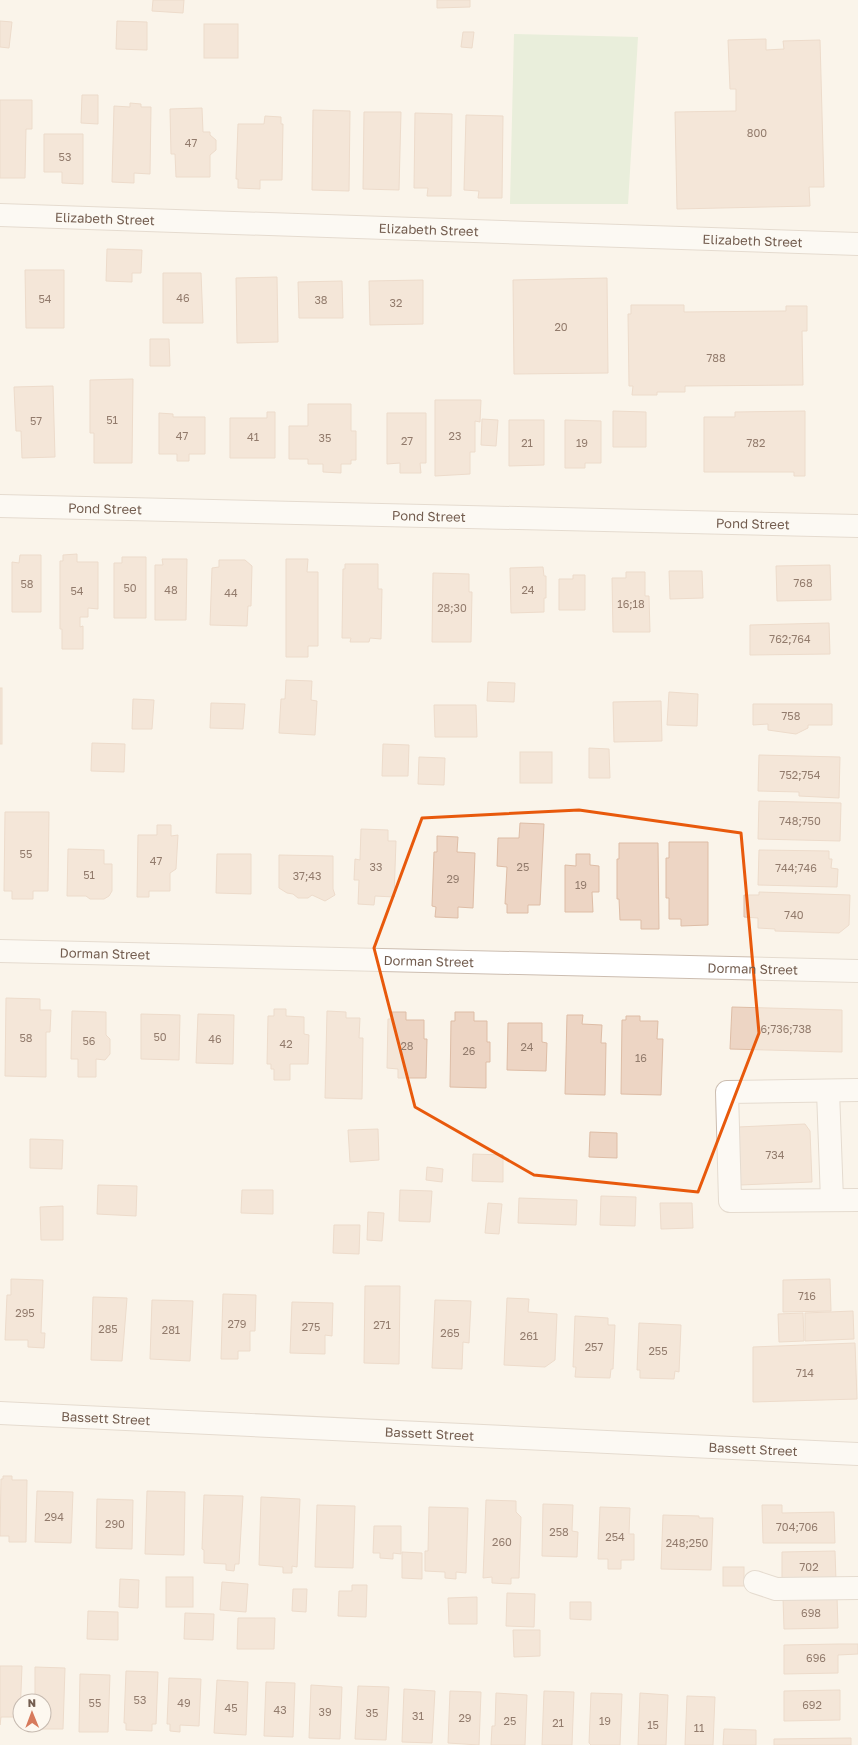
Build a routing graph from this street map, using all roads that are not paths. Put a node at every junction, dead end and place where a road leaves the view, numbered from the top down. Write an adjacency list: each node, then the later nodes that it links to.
1 (0, 215): 2 (street, Elizabeth Street)
2 (858, 244)
3 (0, 506): 4 (street, Pond Street)
4 (858, 526)
5 (0, 951): 6 (street, Dorman Street)
6 (858, 970)
7 (858, 1090): 8 (street)
8 (828, 1091): 9 (street); 9 (street)
9 (832, 1200): 10 (street)
10 (858, 1200)
11 (0, 1413): 12 (street, Bassett Street)
12 (858, 1454)
13 (755, 1582): 14 (street)
14 (858, 1588)

